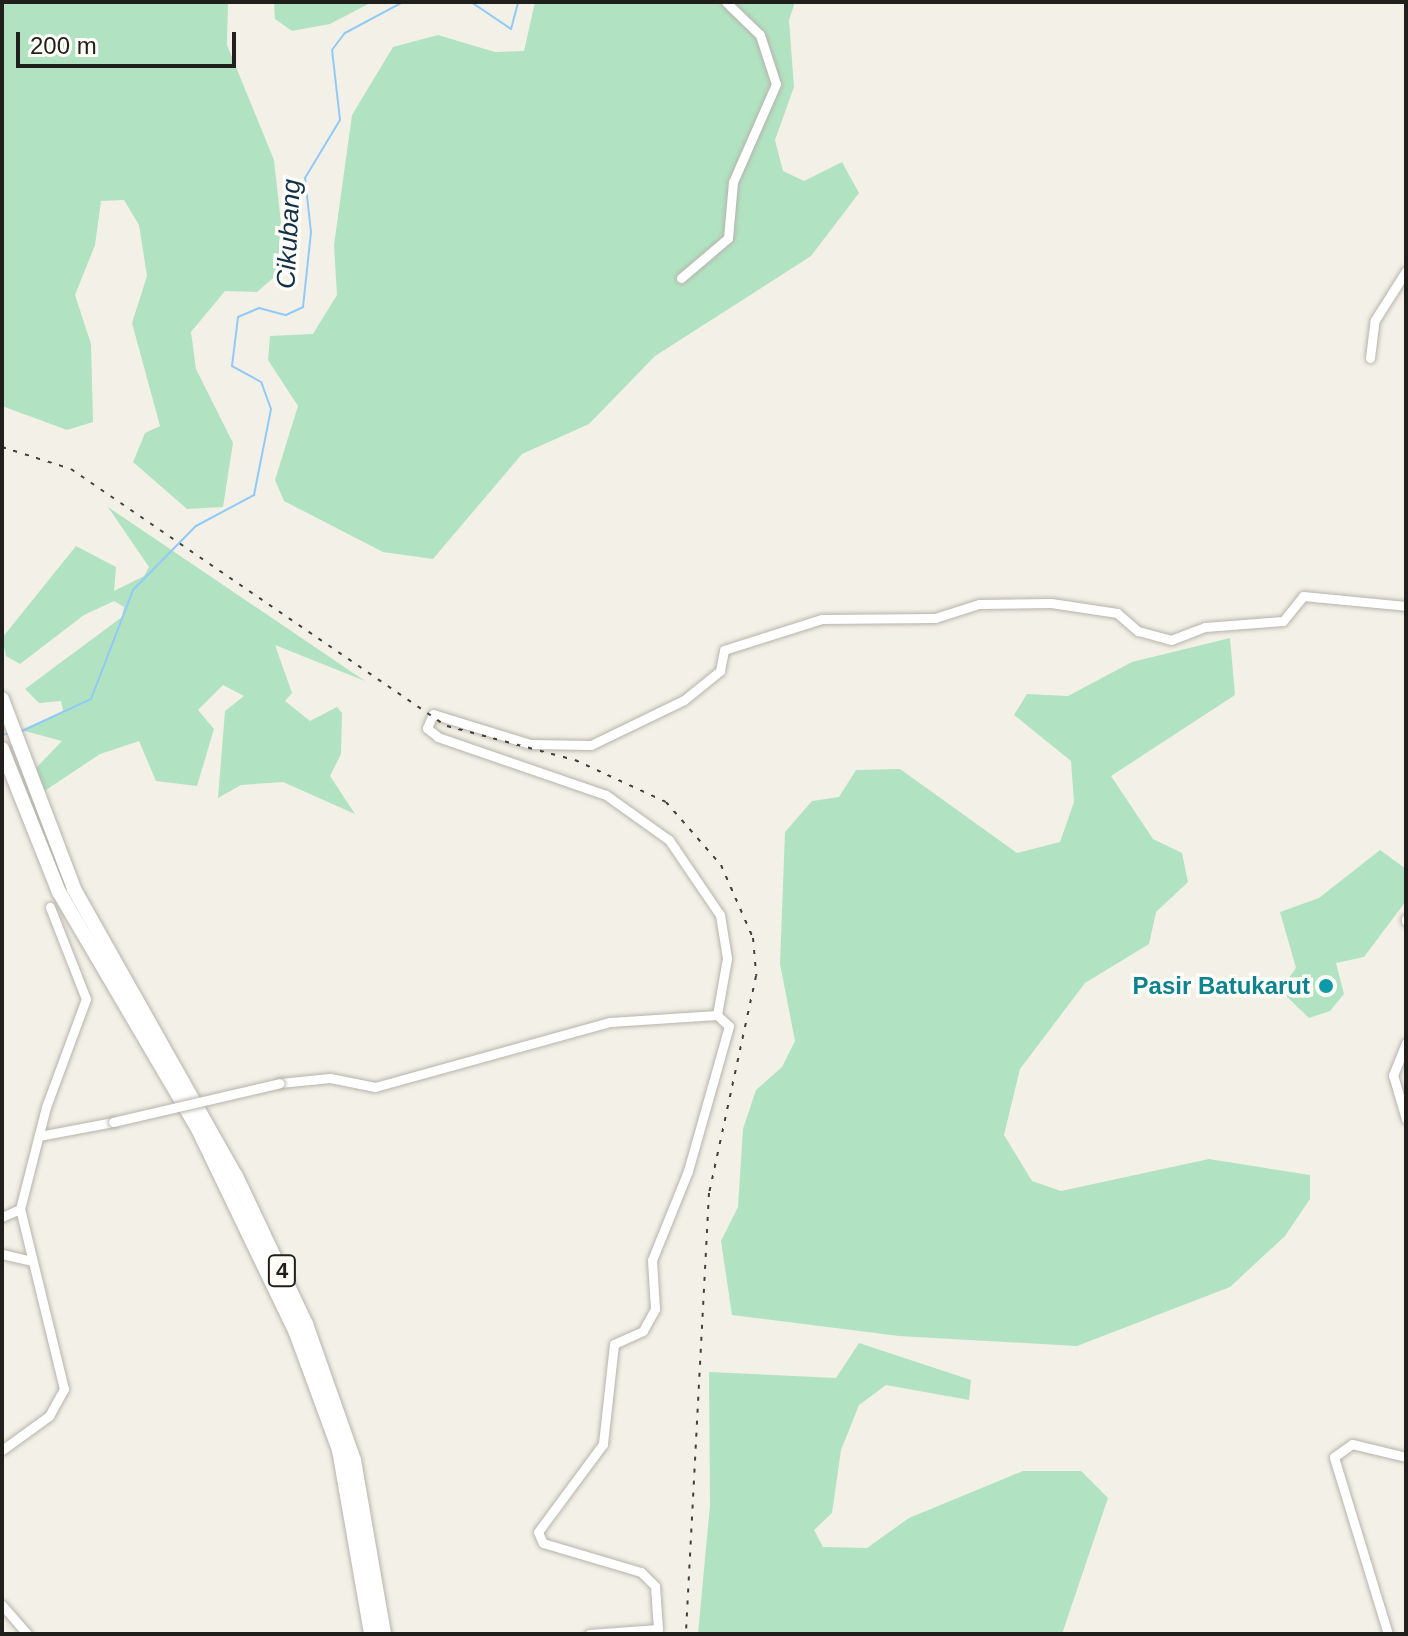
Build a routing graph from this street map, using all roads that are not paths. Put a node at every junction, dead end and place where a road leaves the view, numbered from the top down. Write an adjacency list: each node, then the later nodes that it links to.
1 (726, 2): 3 (street)
2 (1406, 271): 4 (street)
3 (681, 278)
4 (1370, 358)
5 (1406, 606): 10 (street)
6 (2, 699): 9 (highway, 4)
7 (2, 749): 9 (highway, 4)
8 (50, 907): 13 (street)
9 (94, 939): 22 (highway, 4); 23 (highway, 4)
10 (717, 1015): 13 (street, bridge); 24 (street)
11 (1406, 1043): 12 (street)
12 (1406, 1119)
13 (39, 1136): 14 (street)
14 (20, 1209): 15 (street); 17 (street)
15 (2, 1217)
16 (2, 1254): 17 (street)
17 (29, 1260): 18 (street)
18 (2, 1450)
19 (1406, 1457): 25 (street)
20 (2, 1605): 21 (street)
21 (27, 1634)
22 (371, 1634)
23 (384, 1634)
24 (589, 1634)
25 (1388, 1634)

